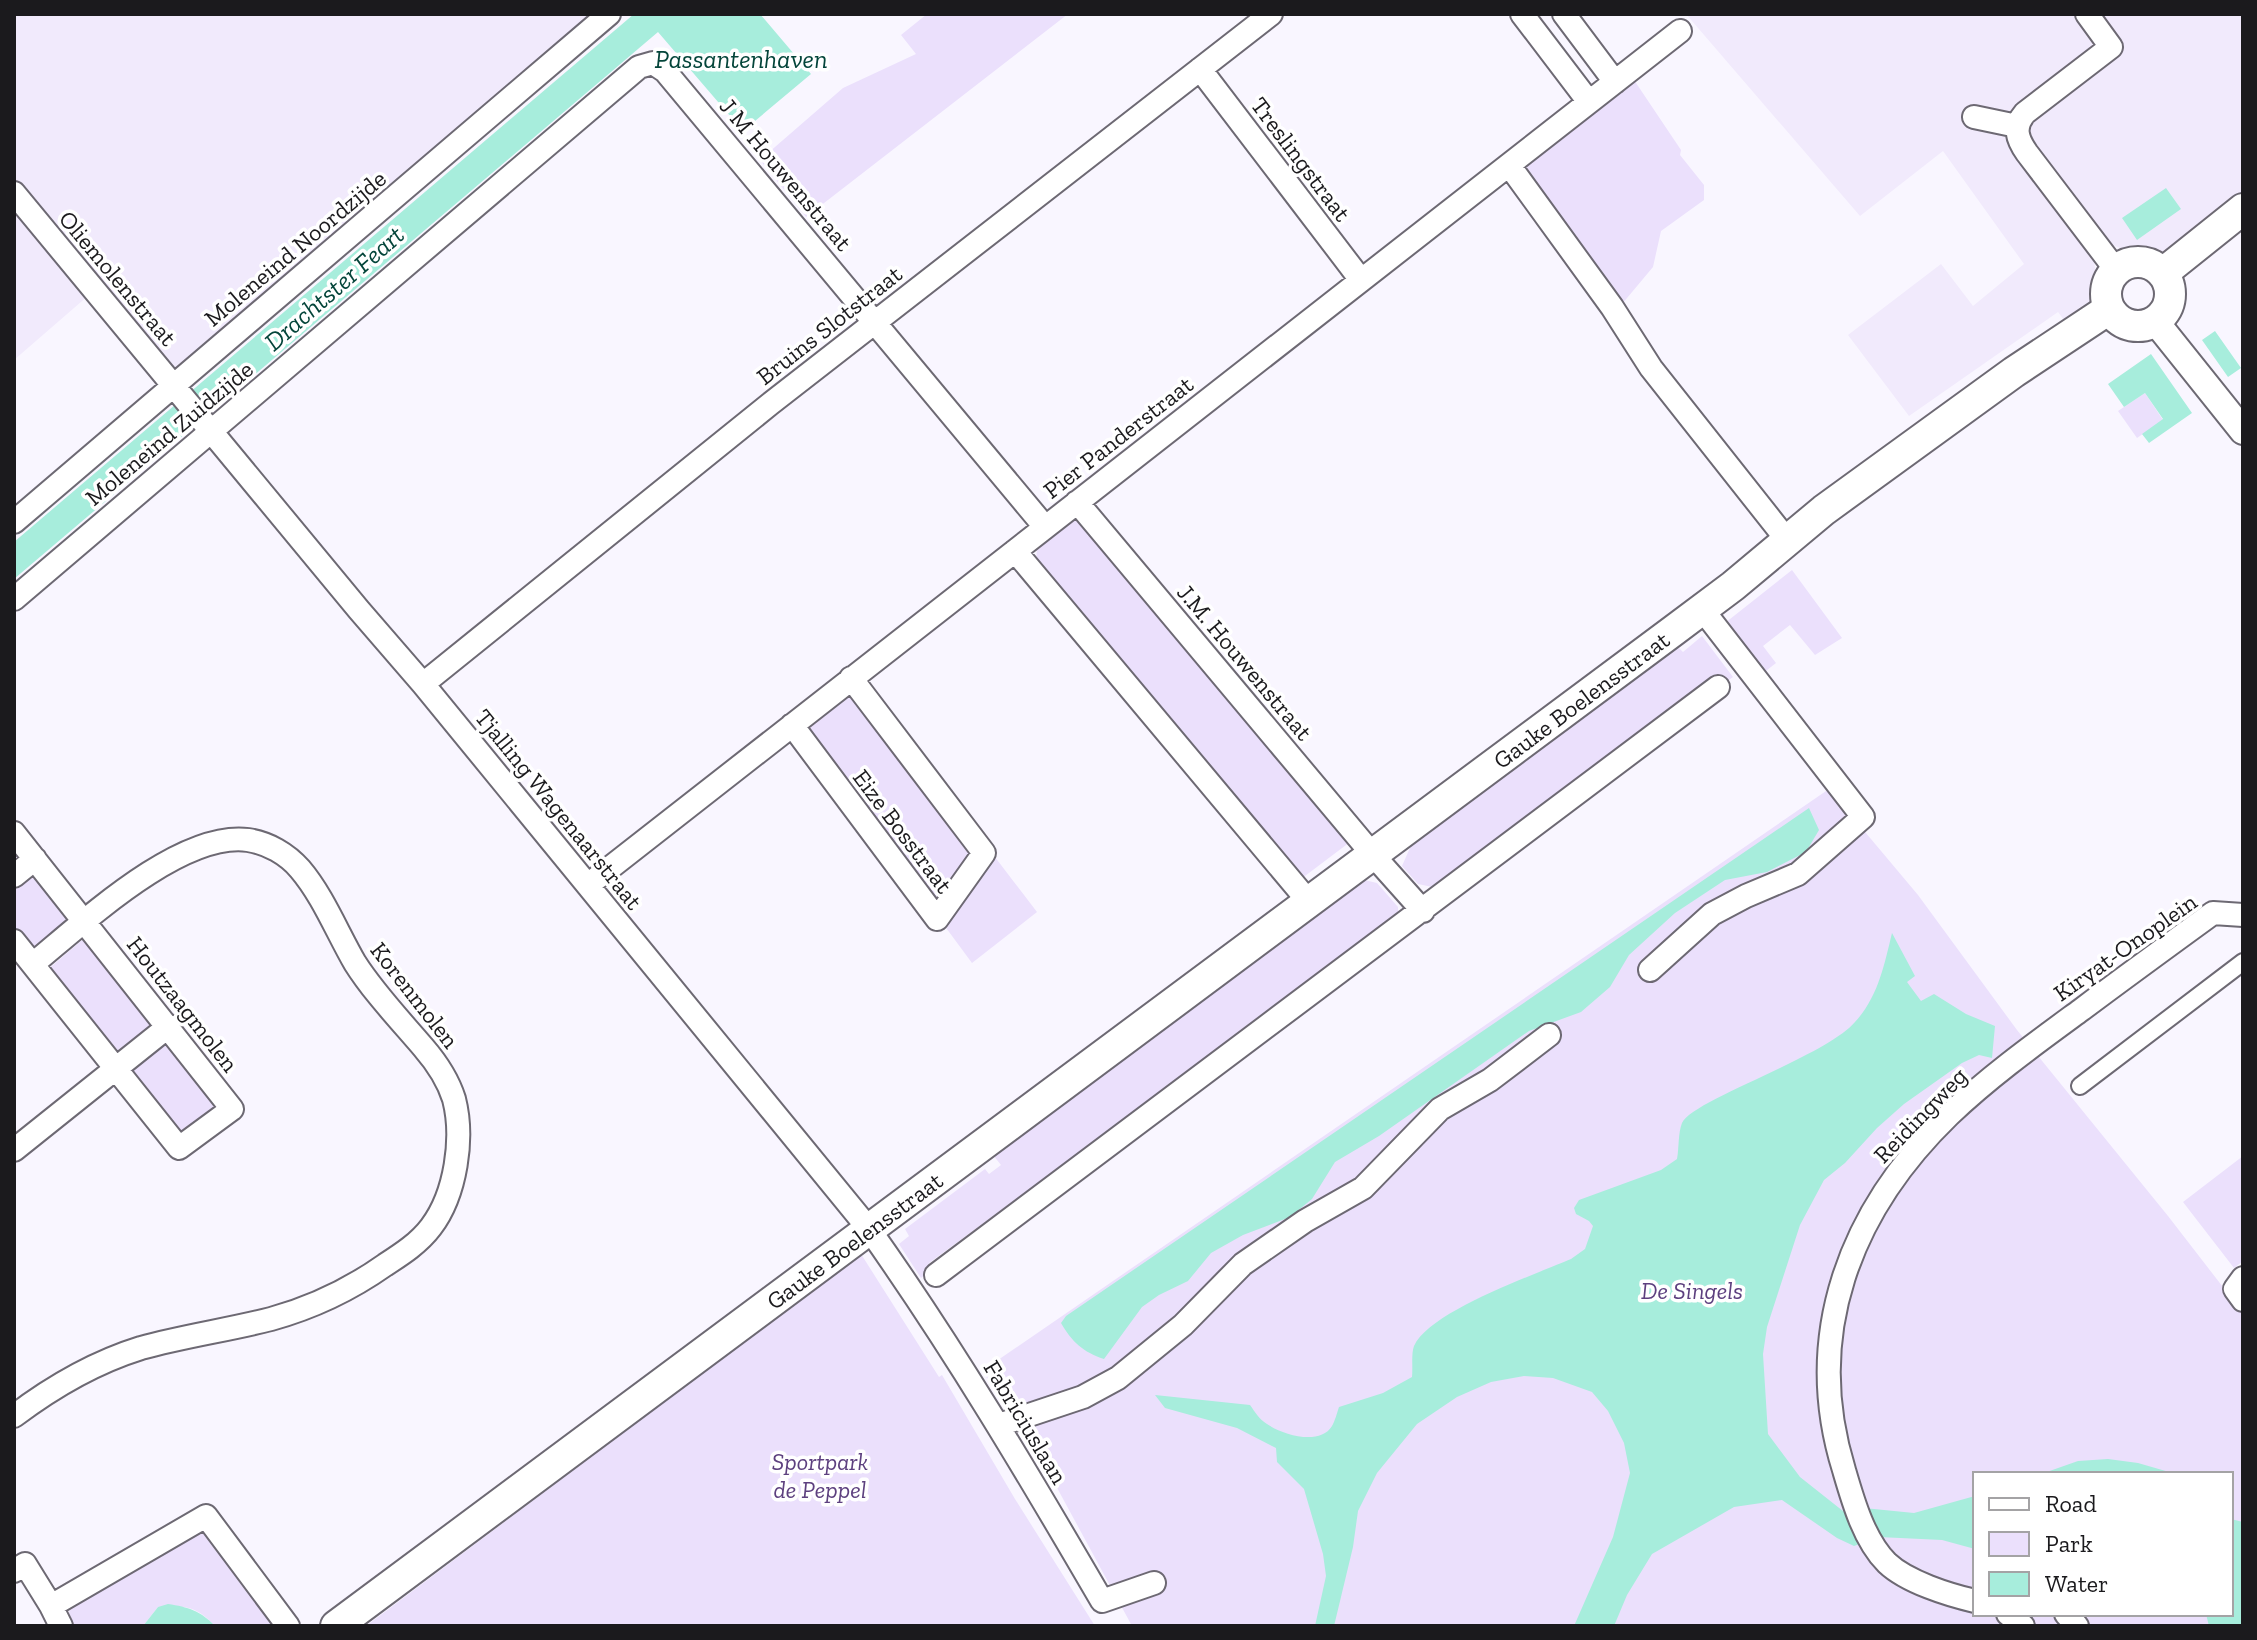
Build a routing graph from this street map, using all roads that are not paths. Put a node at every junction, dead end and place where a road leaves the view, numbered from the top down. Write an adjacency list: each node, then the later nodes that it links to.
1 (609, 14): 22 (street, Moleneind Noordzijde)
2 (1271, 14): 8 (street, Bruins Slotstraat)
3 (1522, 14): 10 (street)
4 (1564, 14): 9 (street)
5 (2087, 14): 12 (street)
6 (1680, 31): 9 (street, Pier Panderstraat)
7 (653, 63): 20 (street, J M Houwenstraat); 23 (street, Moleneind Zuidzijde)
8 (1200, 69): 18 (street, Treslingstraat); 20 (street, Bruins Slotstraat)
9 (1615, 82): 10 (street, Pier Panderstraat)
10 (1589, 102): 13 (street, Pier Panderstraat)
11 (1974, 117): 12 (street)
12 (2017, 126): 16 (street)
13 (1509, 165): 18 (street, Pier Panderstraat); 28 (street)
14 (14, 193): 22 (street, Oliemolenstraat)
15 (2243, 209): 17 (main road)
16 (2116, 270): 17 (main road); 19 (main road)
17 (2163, 273): 21 (main road)
18 (1361, 280): 25 (street, Pier Panderstraat)
19 (2109, 309): 21 (main road); 28 (main road, Gauke Boelensstraat)
20 (876, 321): 27 (street); 33 (street, Bruins Slotstraat)
21 (2155, 321): 24 (street)
22 (178, 391): 23 (street, Oliemolenstraat); 26 (street, Moleneind Noordzijde)
23 (209, 428): 30 (street, Moleneind Zuidzijde); 33 (street, Tjalling Wagenaarstraat)
24 (2243, 431)
25 (1077, 502): 27 (street, Pier Panderstraat); 37 (street, J.M. Houwenstraat)
26 (14, 522)
27 (1045, 527): 29 (street, Pier Panderstraat)
28 (1787, 540): 31 (main road, Gauke Boelensstraat)
29 (1015, 551): 32 (street, Pier Panderstraat); 41 (street)
30 (14, 599)
31 (1702, 609): 37 (main road, Gauke Boelensstraat); 48 (street)
32 (851, 678): 35 (street, Pier Panderstraat); 35 (street, Eize Bosstraat)
33 (423, 684): 40 (street, Tjalling Wagenaarstraat)
34 (1718, 687): 42 (street)
35 (792, 725): 40 (street, Pier Panderstraat)
36 (14, 833): 38 (street, Houtzaagmolen)
37 (1373, 855): 41 (main road, Gauke Boelensstraat); 42 (street)
38 (35, 859): 39 (street); 44 (street, Houtzaagmolen)
39 (14, 876)
40 (588, 885): 55 (street, Tjalling Wagenaarstraat)
41 (1309, 902): 55 (main road, Gauke Boelensstraat)
42 (1423, 911): 56 (street)
43 (2243, 915): 51 (street, Kiryat-Onoplein)
44 (85, 922): 47 (street); 49 (street, Houtzaagmolen); 57 (street, Korenmolen)
45 (14, 941): 47 (street, Houtzaagmolen)
46 (2243, 962): 53 (street)
47 (33, 964): 52 (street, Houtzaagmolen)
48 (1650, 970)
49 (169, 1026): 52 (street); 52 (street, Houtzaagmolen)
50 (1549, 1035): 58 (street)
51 (2042, 1038): 61 (street, Reidingweg)
52 (115, 1069): 54 (street)
53 (2080, 1086)
54 (14, 1150)
55 (869, 1229): 58 (street, Fabriciuslaan); 64 (main road, Gauke Boelensstraat)
56 (936, 1275)
57 (14, 1416)
58 (999, 1425): 60 (street, Fabriciuslaan)
59 (14, 1571): 62 (street)
60 (1154, 1583)
61 (1973, 1601)
62 (56, 1616): 63 (street)
63 (288, 1626)
64 (336, 1626)

